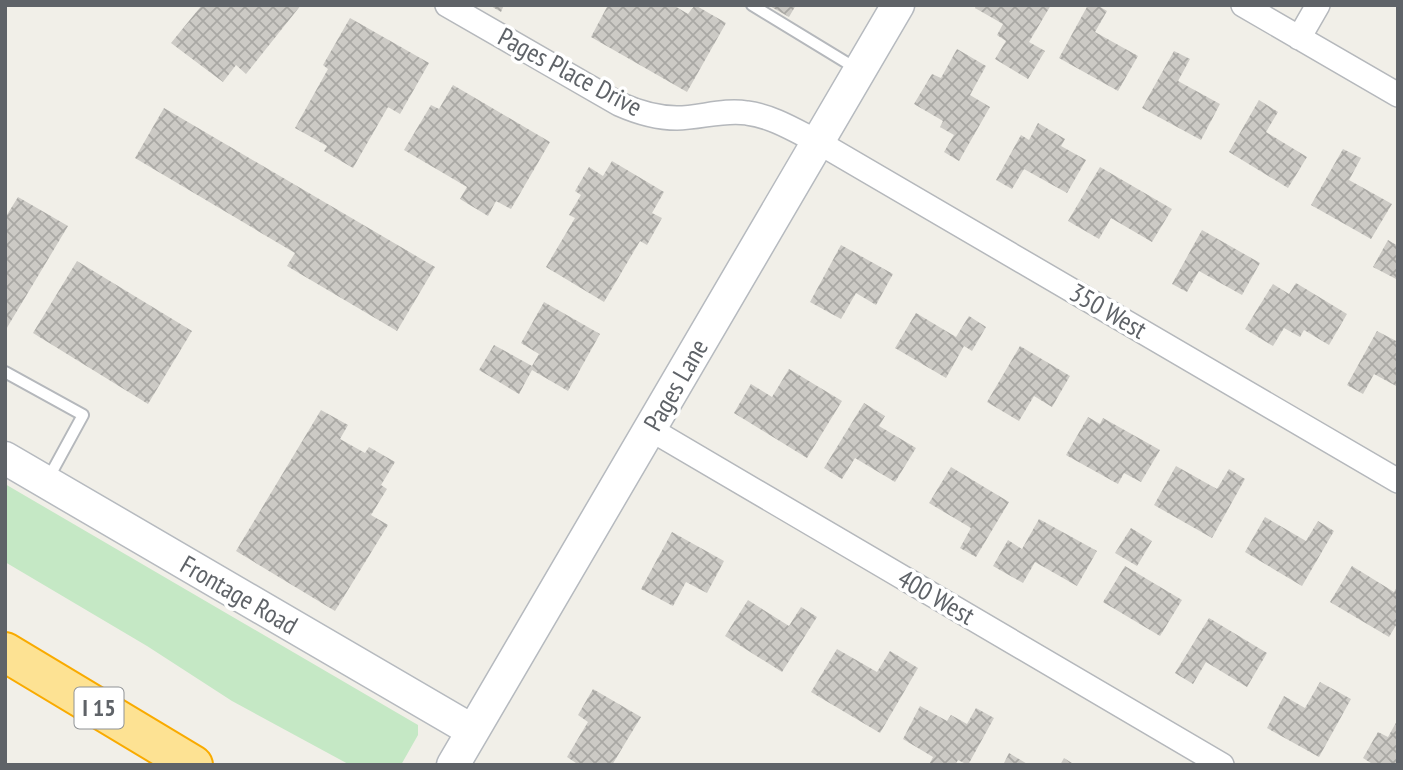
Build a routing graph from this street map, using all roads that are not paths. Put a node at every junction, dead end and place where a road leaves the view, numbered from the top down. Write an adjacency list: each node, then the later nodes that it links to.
1 (447, 5): 9 (street, Pages Place Drive)
2 (752, 5): 7 (lane)
3 (898, 5): 7 (street, Pages Lane)
4 (1243, 5): 6 (street)
5 (1318, 5): 6 (street)
6 (1299, 38): 8 (street)
7 (860, 70): 9 (street, Pages Lane)
8 (1398, 95)
9 (818, 142): 11 (street, Pages Lane); 13 (street, 350 West)
10 (5, 372): 14 (lane)
11 (650, 429): 16 (street, Pages Lane); 19 (street, 400 West)
12 (5, 458): 14 (street, Frontage Road)
13 (1398, 481)
14 (46, 482): 16 (street, Frontage Road)
15 (5, 652): 17 (highway, I 15)
16 (473, 731): 18 (street, Pages Lane)
17 (193, 765)
18 (453, 765)
19 (1222, 765)

